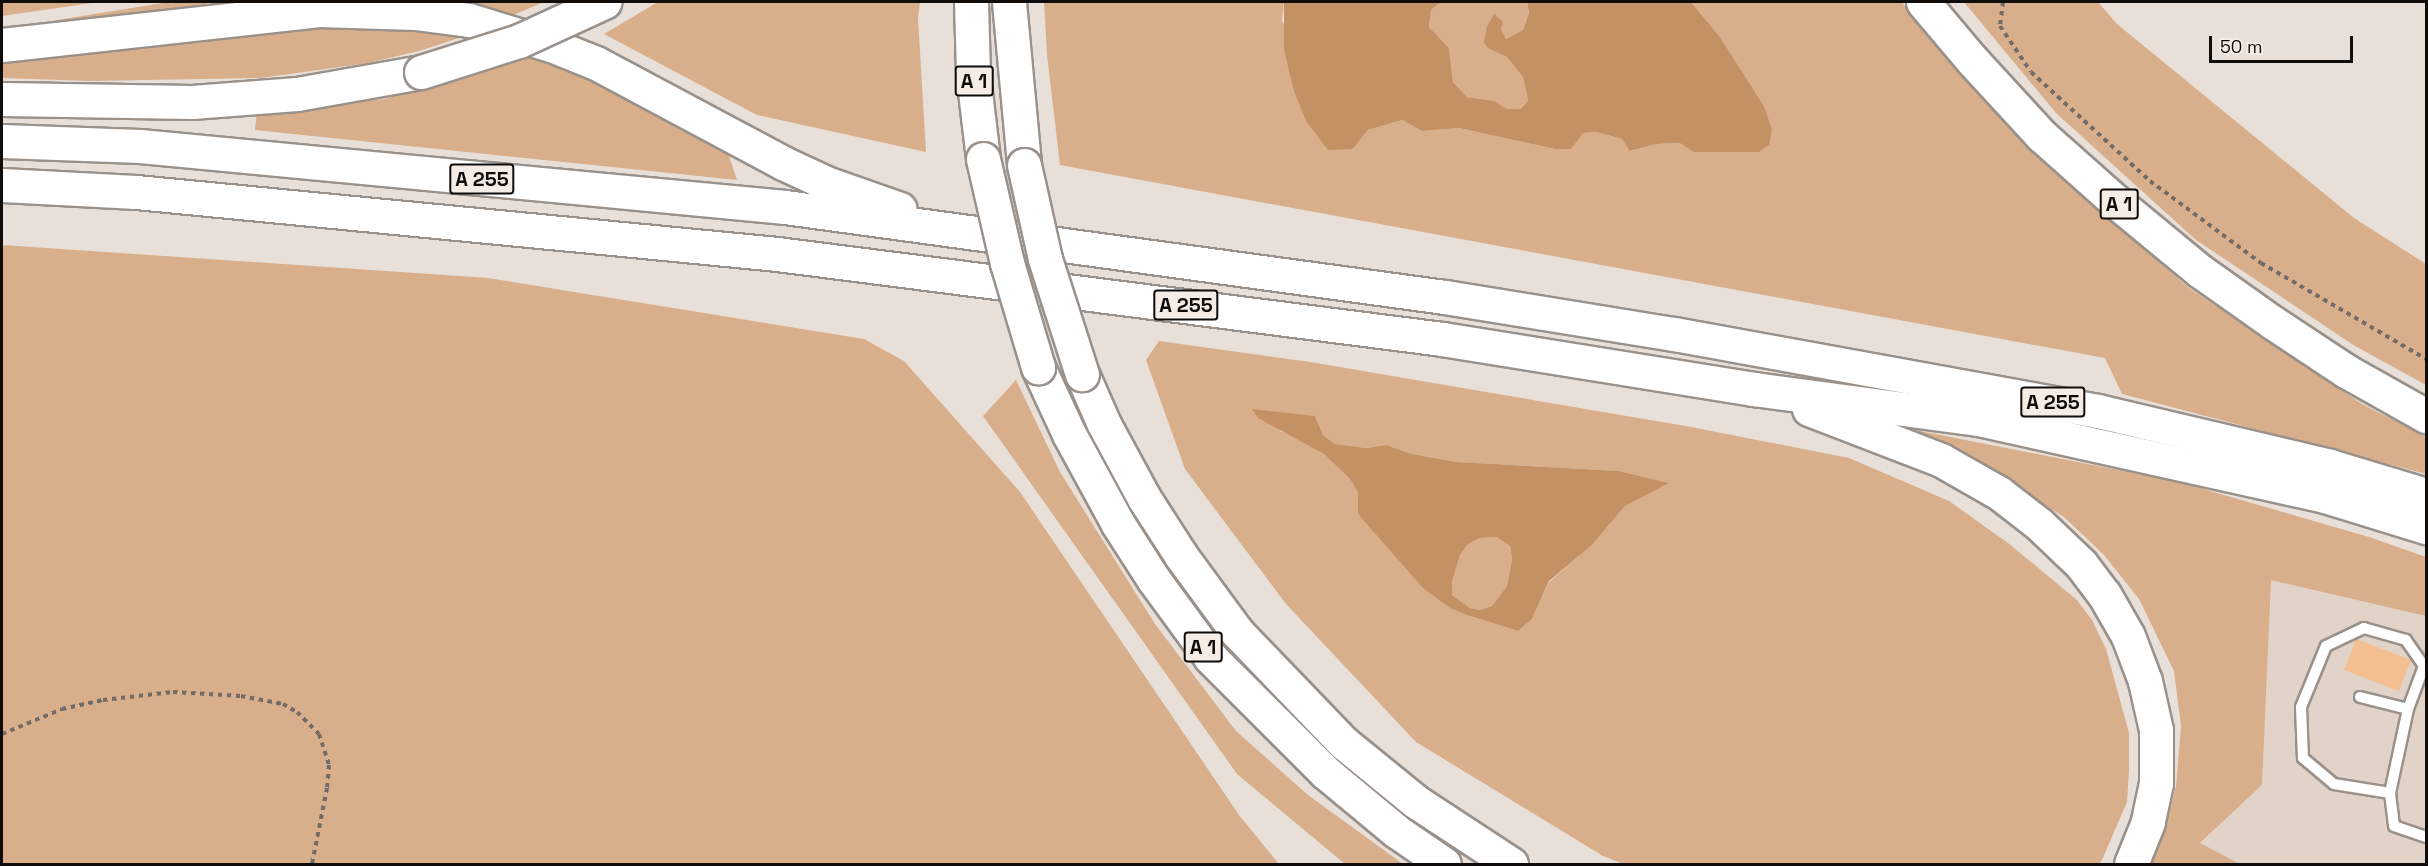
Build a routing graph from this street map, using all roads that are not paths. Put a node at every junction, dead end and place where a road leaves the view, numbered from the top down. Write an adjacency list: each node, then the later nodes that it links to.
1 (267, 2): 6 (highway)
2 (604, 2): 8 (highway, bridge)
3 (971, 2): 20 (highway, A 1, bridge)
4 (1009, 2): 21 (highway, bridge)
5 (1923, 2): 13 (highway, A 1)
6 (136, 28): 7 (highway); 11 (highway)
7 (2, 45)
8 (2, 99)
9 (2, 141): 11 (highway, A 255)
10 (2, 185): 12 (highway, A 255)
11 (961, 230): 14 (highway, A 255)
12 (1754, 389): 15 (highway, A 255); 22 (highway)
13 (2427, 416)
14 (2427, 495)
15 (2427, 526)
16 (2360, 697): 17 (lane)
17 (2408, 709): 18 (lane); 18 (lane)
18 (2390, 793): 19 (lane)
19 (2427, 837)
20 (1444, 864)
21 (1511, 864)
22 (2131, 864)

